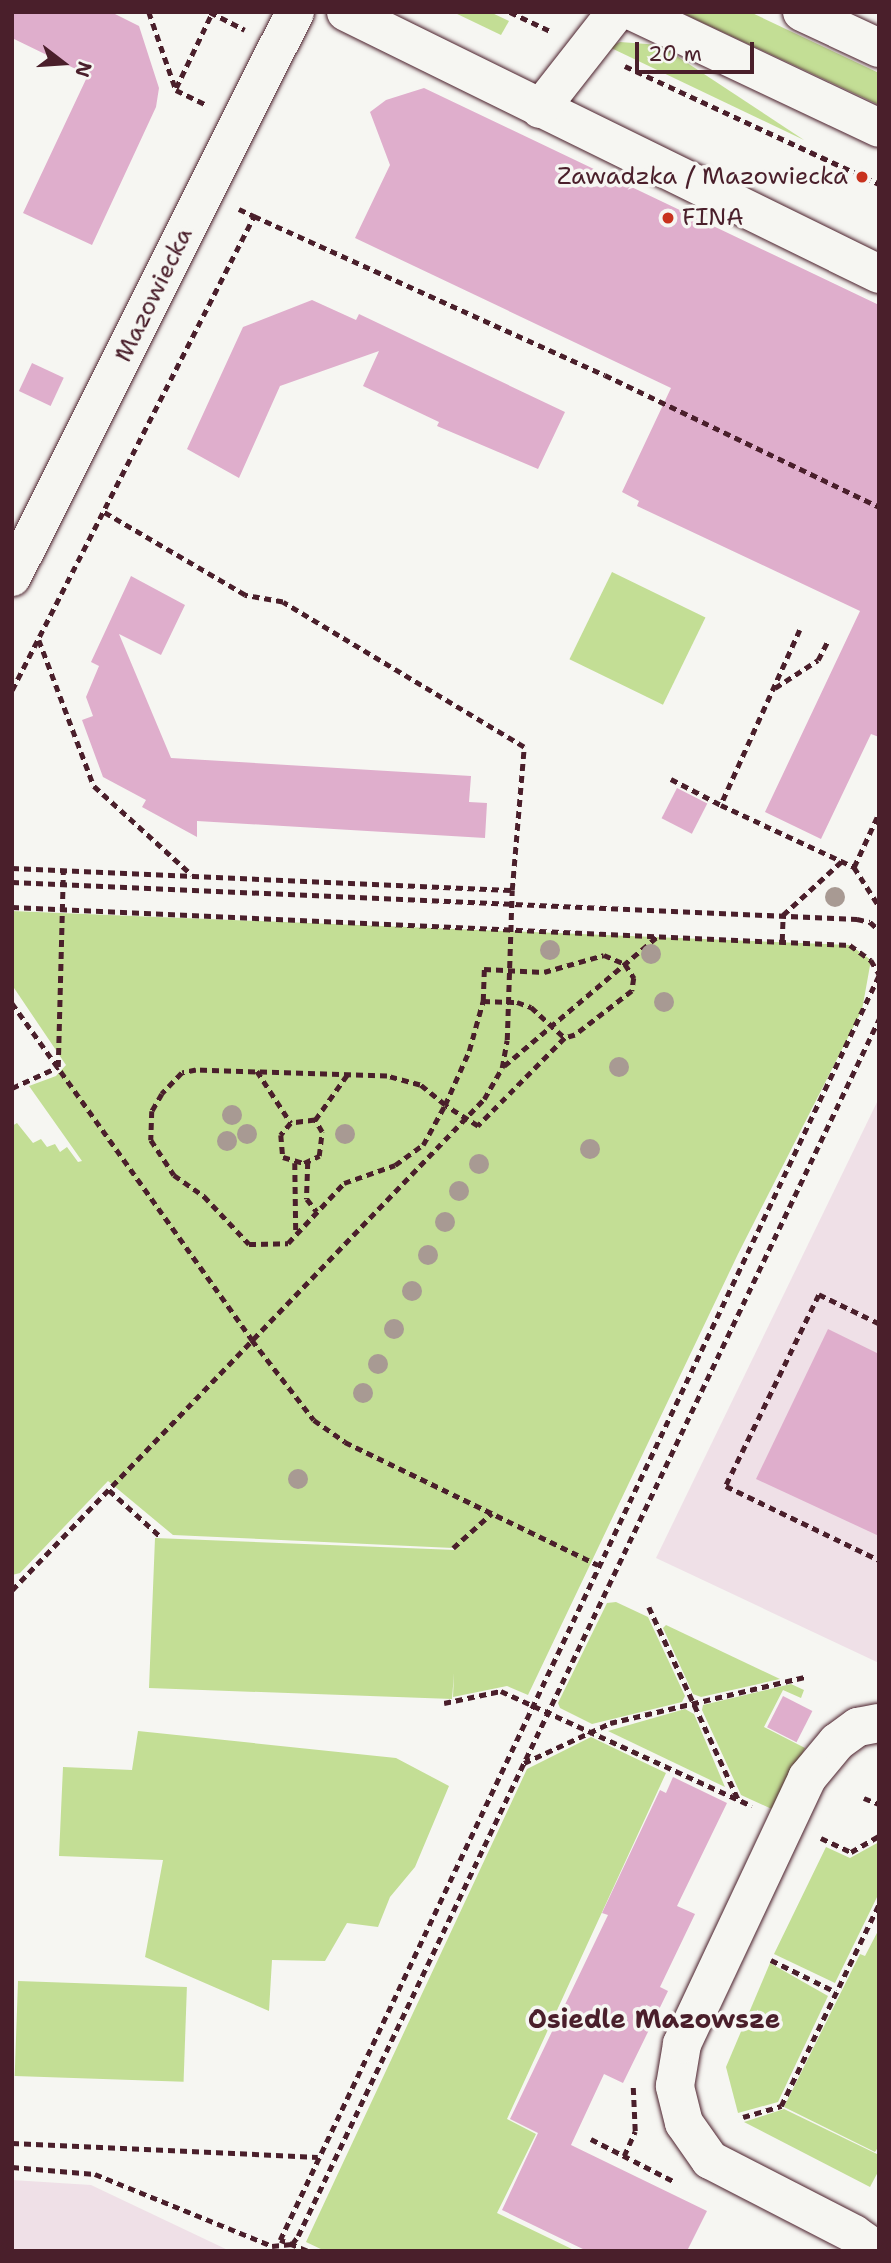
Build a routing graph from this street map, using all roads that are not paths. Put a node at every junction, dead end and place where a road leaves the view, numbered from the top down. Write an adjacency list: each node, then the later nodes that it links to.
1 (295, 12): 10 (street, Mazowiecka)
2 (346, 12): 7 (street)
3 (615, 12): 7 (street)
4 (634, 12): 8 (street)
5 (802, 12): 6 (street)
6 (879, 48)
7 (540, 109): 9 (street)
8 (879, 128)
9 (879, 274)
10 (12, 577)
11 (879, 1723): 12 (street)
12 (878, 2251)

